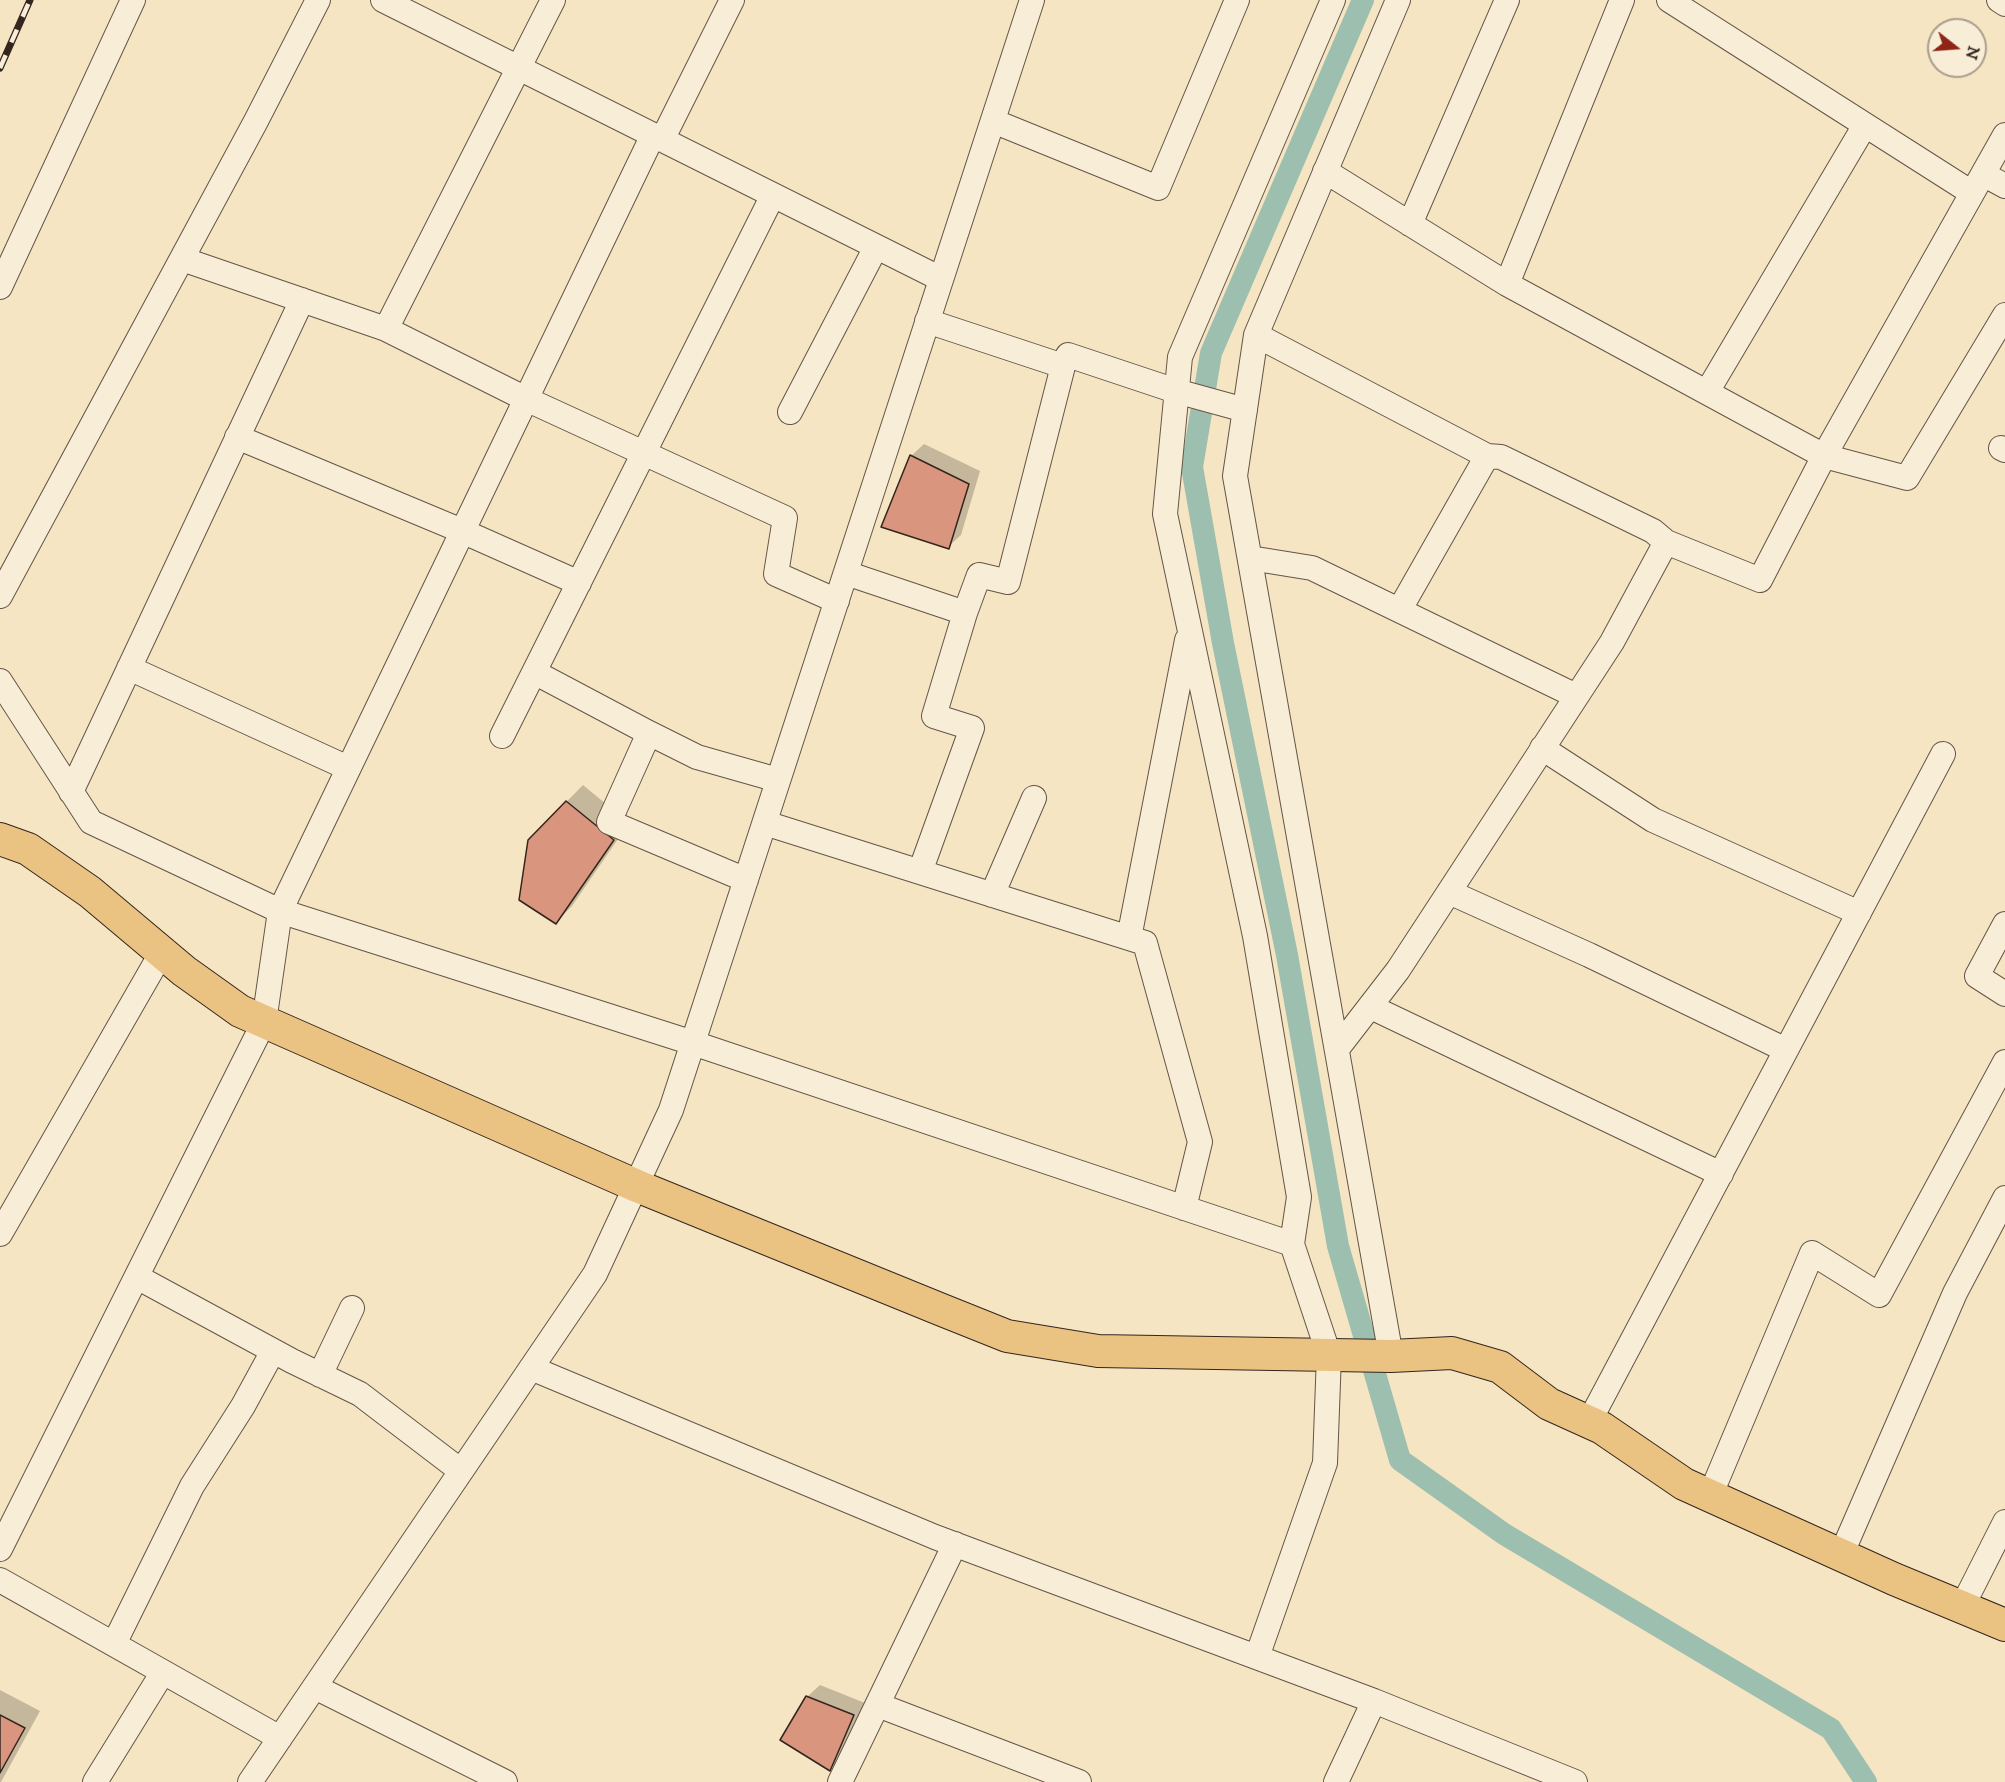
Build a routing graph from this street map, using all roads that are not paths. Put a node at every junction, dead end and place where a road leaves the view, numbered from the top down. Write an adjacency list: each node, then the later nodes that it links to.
1 (133, 0): 29 (street)
2 (318, 0): 26 (street)
3 (383, 0): 15 (street)
4 (553, 0): 15 (street)
5 (732, 0): 19 (street)
6 (1032, 0): 16 (street)
7 (1237, 0): 16 (street)
8 (1333, 0): 36 (street)
9 (1398, 0): 20 (street)
10 (1507, 0): 24 (street)
11 (1622, 0): 28 (street)
12 (1669, 0): 17 (street)
13 (1999, 0): 14 (street)
14 (2005, 4)
15 (519, 68): 19 (street); 33 (street)
16 (993, 121): 27 (street)
17 (1865, 125): 21 (street); 37 (street)
18 (2005, 135): 21 (street)
19 (657, 137): 23 (street); 38 (street)
20 (1325, 171): 24 (street); 34 (street)
21 (1978, 183): 22 (street); 44 (street)
22 (2005, 186)
23 (773, 195): 25 (street); 42 (street)
24 (1410, 224): 28 (street)
25 (876, 247): 27 (street); 40 (street)
26 (182, 259): 30 (street); 50 (street)
27 (941, 279): 32 (street)
28 (1508, 284): 37 (street)
29 (0, 286)
30 (302, 300): 33 (street); 41 (street)
31 (2005, 315): 44 (street)
32 (927, 321): 35 (street); 48 (street)
33 (386, 329): 38 (street)
34 (1256, 335): 39 (street); 43 (street)
35 (1063, 366): 36 (street); 53 (street)
36 (1176, 391): 39 (street); 54 (street)
37 (1707, 392): 44 (street)
38 (526, 399): 42 (street); 45 (street)
39 (1245, 410): 47 (street)
40 (790, 412)
41 (237, 437): 45 (street); 55 (street)
42 (644, 453): 49 (street); 51 (street)
43 (1487, 456): 46 (street); 52 (street)
44 (1824, 456): 46 (street)
45 (462, 531): 49 (street); 63 (street)
46 (1666, 542): 58 (street)
47 (1250, 558): 52 (street); 82 (street)
48 (846, 573): 51 (street); 53 (street)
49 (579, 583): 56 (street)
50 (0, 596)
51 (837, 600): 64 (street)
52 (1400, 609): 58 (street)
53 (965, 613): 69 (street)
54 (1190, 628): 76 (street); 90 (street)
55 (129, 668): 63 (street); 65 (street)
56 (534, 672): 59 (street); 60 (street)
57 (0, 681): 65 (street)
58 (1576, 696): 61 (street)
59 (649, 733): 64 (street); 70 (street)
60 (502, 736)
61 (1542, 748): 71 (street); 74 (street)
62 (1943, 754): 74 (street)
63 (348, 768): 73 (street)
64 (778, 780): 67 (street)
65 (71, 792): 73 (street)
66 (1034, 798): 72 (street)
67 (765, 823): 69 (street); 70 (street)
68 (0, 839): 77 (main road)
69 (920, 872): 72 (street)
70 (746, 880): 81 (street)
71 (1449, 892): 79 (street); 83 (street)
72 (992, 895): 76 (street)
73 (280, 910): 80 (street); 81 (street)
74 (1859, 913): 83 (street)
75 (2005, 924): 78 (street)
76 (1128, 938): 88 (street)
77 (162, 952): 80 (main road); 89 (street)
78 (2005, 994)
79 (1371, 1005): 82 (street); 85 (street)
80 (264, 1022): 86 (main road); 91 (street)
81 (693, 1043): 86 (street); 88 (street)
82 (1337, 1049): 95 (street)
83 (1786, 1050): 85 (street)
84 (2005, 1062): 100 (street)
85 (1720, 1174): 98 (street)
86 (637, 1186): 94 (main road); 96 (street)
87 (2005, 1198): 104 (street)
88 (1184, 1208): 90 (street)
89 (0, 1234)
90 (1292, 1244): 94 (street)
91 (136, 1277): 93 (street); 103 (street)
92 (352, 1308): 97 (street)
93 (273, 1350): 97 (street); 108 (street)
94 (1329, 1355): 95 (main road); 109 (street)
95 (1391, 1356): 98 (main road)
96 (531, 1368): 99 (street); 102 (street)
97 (320, 1375): 99 (street)
98 (1589, 1422): 100 (main road)
99 (461, 1471): 111 (street)
100 (1710, 1496): 104 (main road)
101 (2005, 1522): 106 (street)
102 (955, 1544): 109 (street); 113 (street)
103 (0, 1549)
104 (1841, 1555): 106 (main road)
105 (0, 1580): 108 (street)
106 (1962, 1607): 107 (main road)
107 (2005, 1625)
108 (114, 1644): 110 (street)
109 (1257, 1657): 112 (street)
110 (163, 1672): 114 (street); 115 (street)
111 (315, 1687): 114 (street); 117 (street)
112 (1374, 1701): 120 (street); 121 (street)
113 (878, 1705): 118 (street); 119 (street)
114 (280, 1738): 116 (street)
115 (95, 1782)
116 (250, 1782)
117 (505, 1782)
118 (840, 1782)
119 (1079, 1782)
120 (1336, 1782)
121 (1575, 1782)

